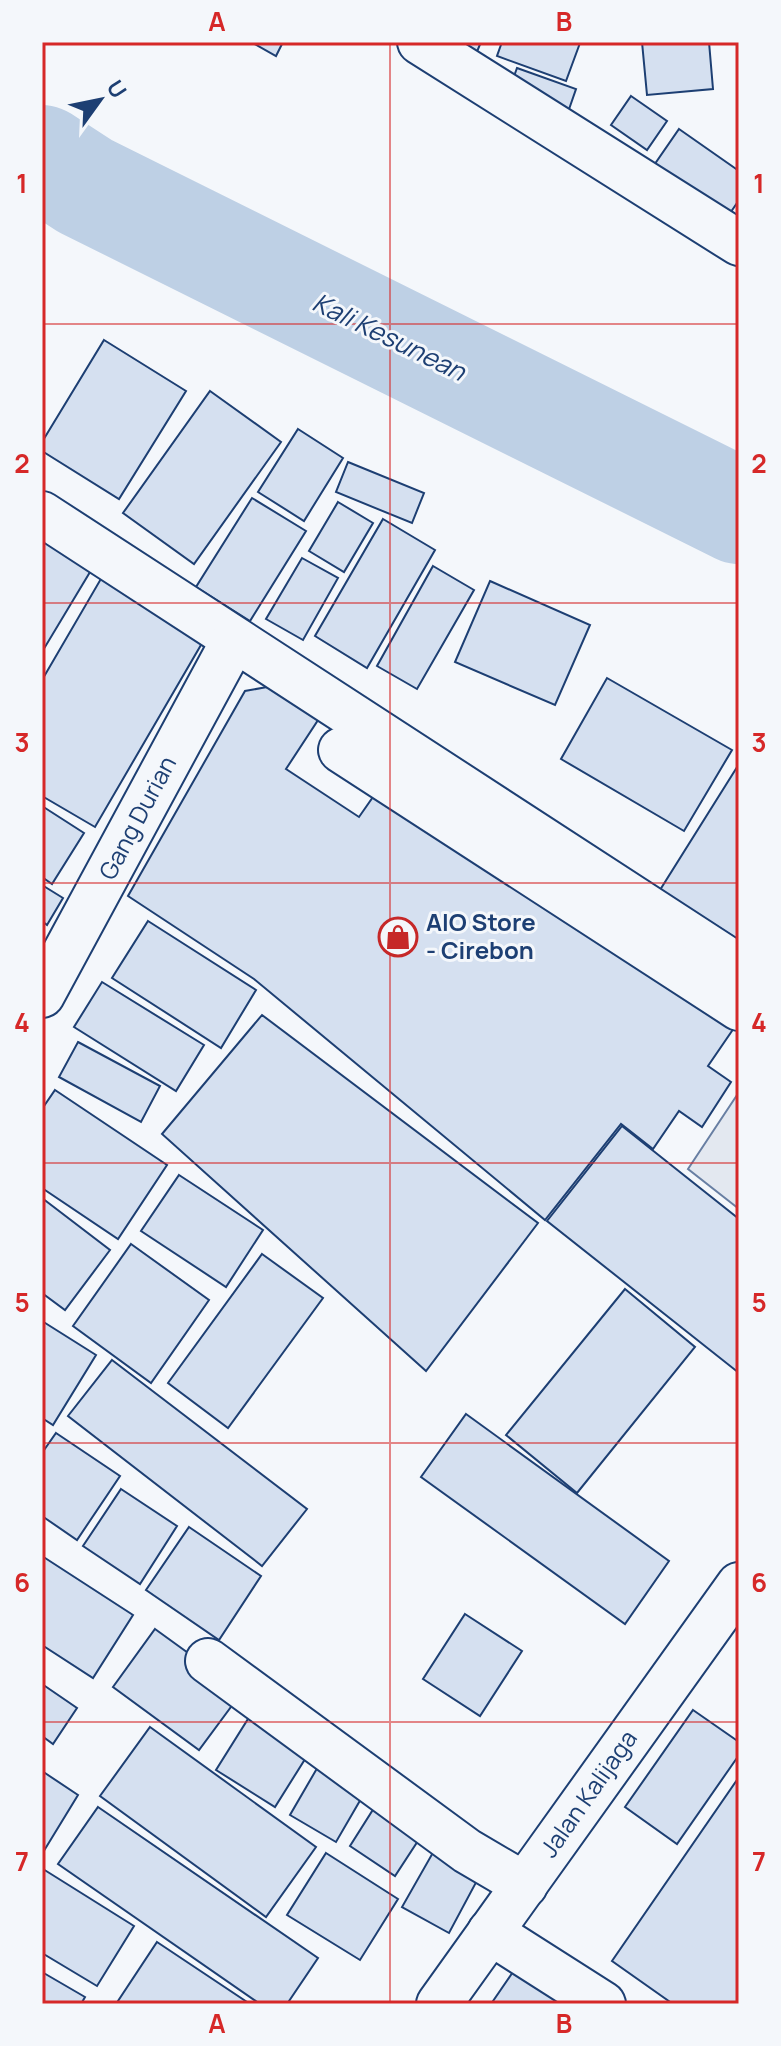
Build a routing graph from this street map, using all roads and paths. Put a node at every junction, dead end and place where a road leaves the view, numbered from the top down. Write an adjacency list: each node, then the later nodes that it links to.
1 (420, 42): 2 (main road)
2 (739, 243)
3 (42, 514): 4 (main road)
4 (234, 640): 6 (main road); 7 (main road, Gang Durian)
5 (341, 750): 8 (main road)
6 (739, 967)
7 (42, 995)
8 (739, 1008)
9 (739, 1585): 11 (main road, Jalan Kalijaga)
10 (208, 1661): 11 (main road)
11 (525, 1885): 12 (main road, Jalan Kalijaga)
12 (490, 1932): 13 (main road, Jalan Kalijaga); 14 (main road)
13 (439, 2004)
14 (603, 2004)

